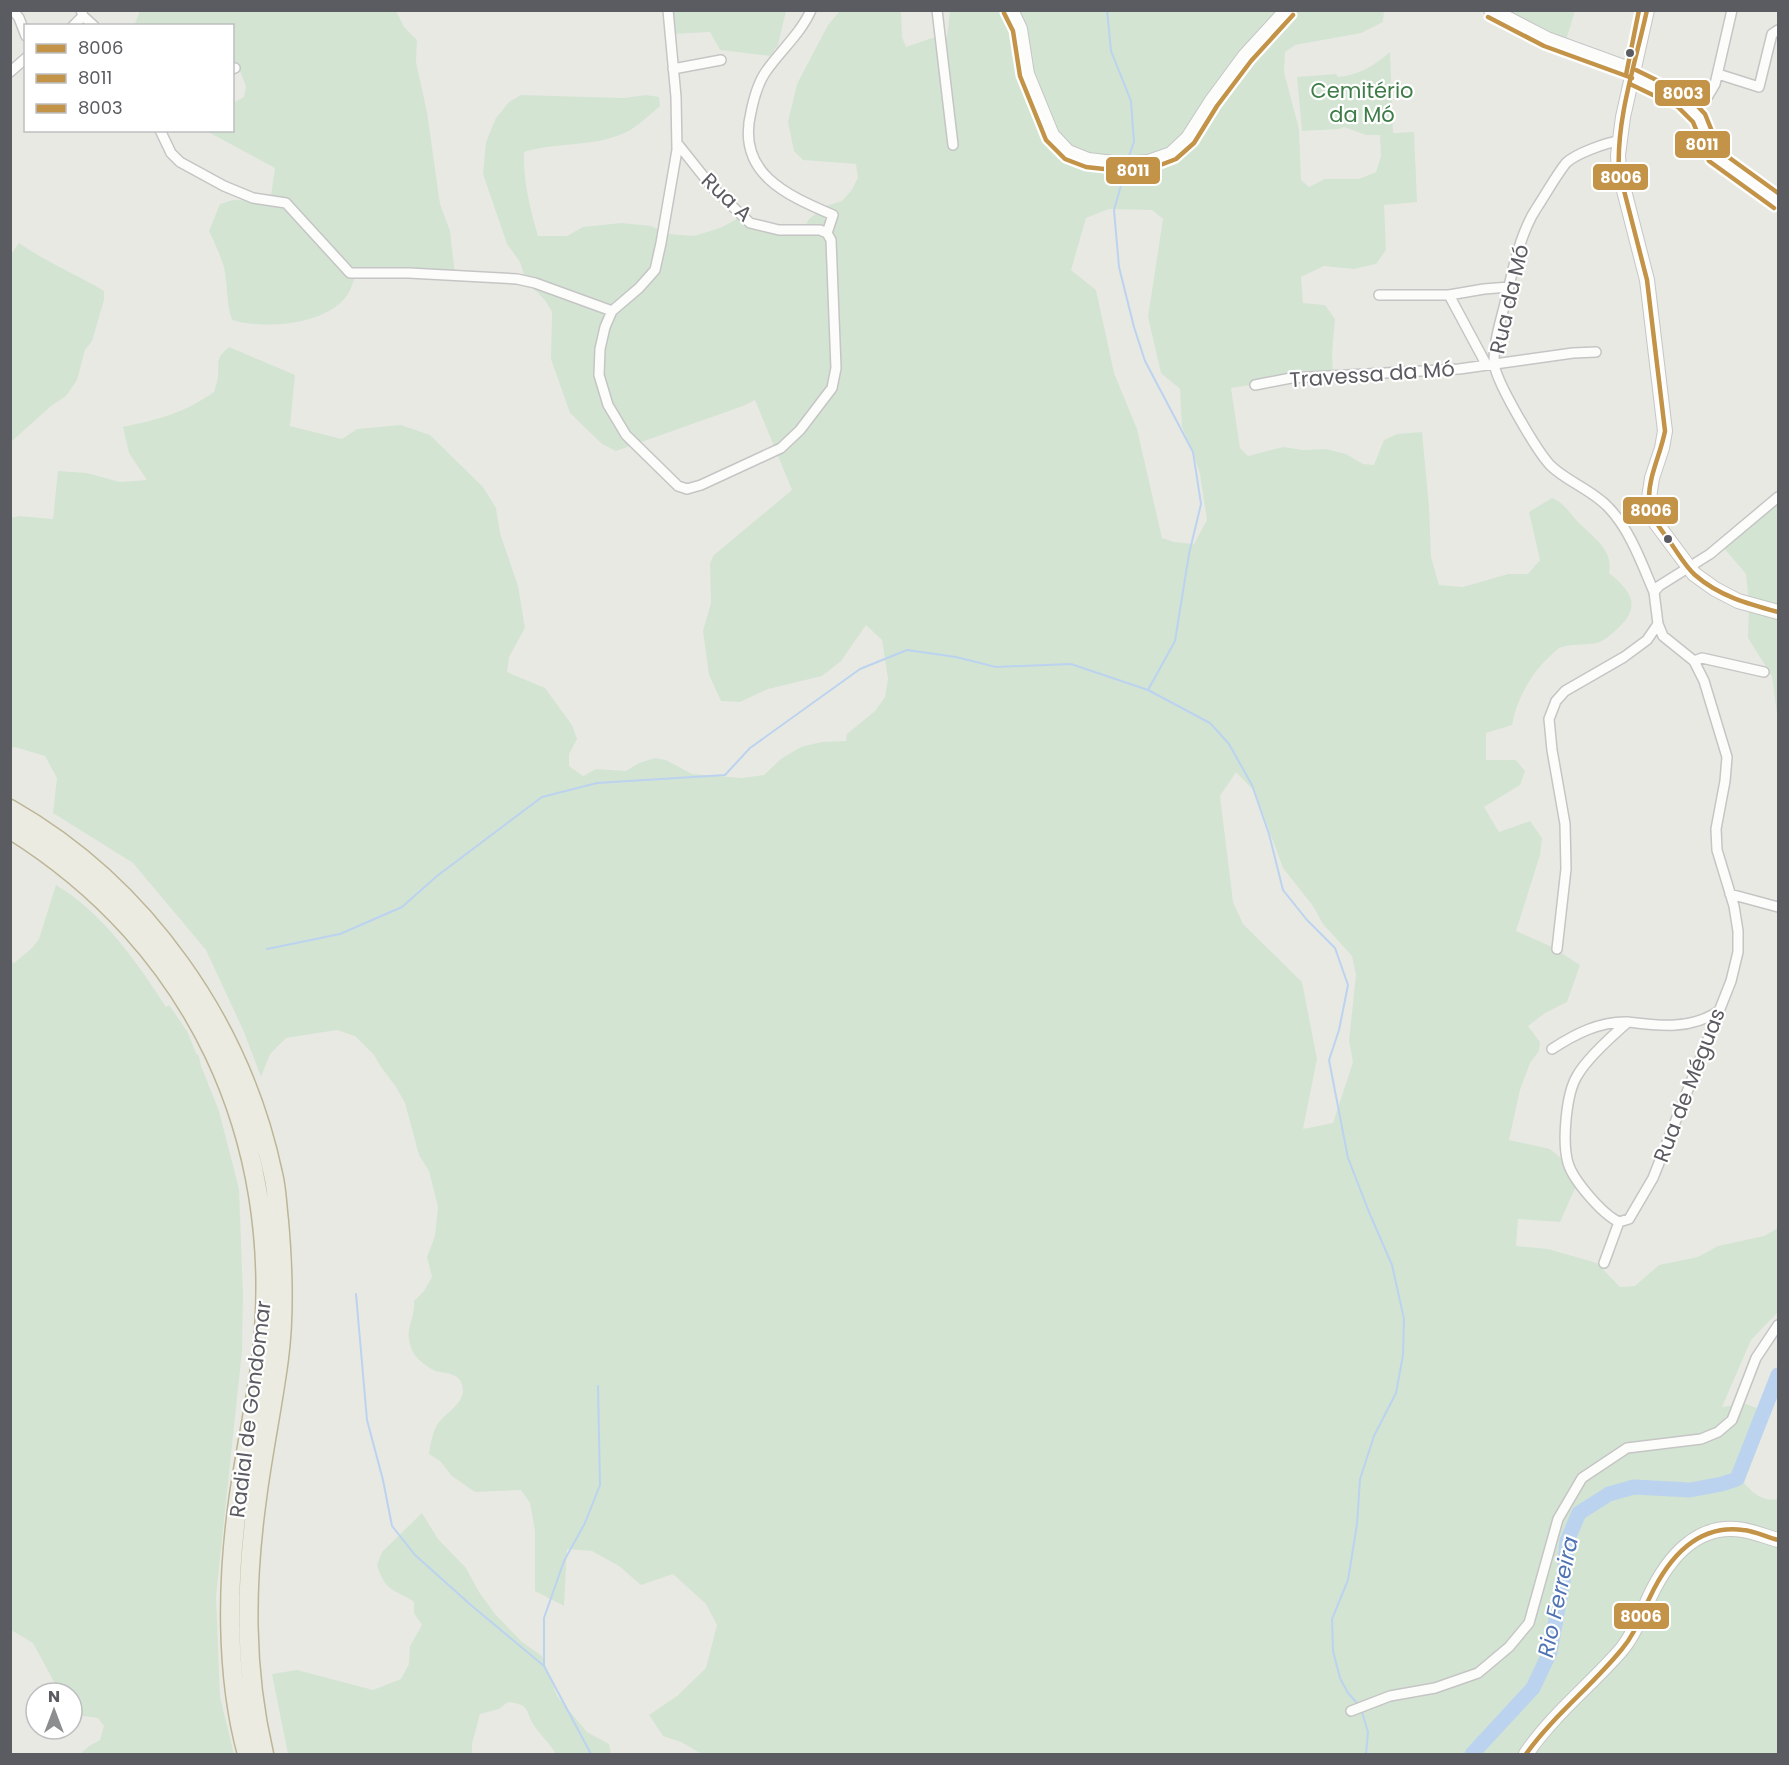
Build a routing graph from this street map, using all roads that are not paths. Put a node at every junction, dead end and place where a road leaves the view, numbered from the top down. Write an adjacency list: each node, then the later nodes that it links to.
1 (13, 10): 11 (street)
2 (668, 10): 14 (street)
3 (811, 10): 24 (street)
4 (937, 10): 22 (street)
5 (1011, 10): 6 (street)
6 (1287, 10)
7 (1491, 10): 16 (street)
8 (1647, 10): 16 (street)
9 (1732, 10): 17 (street)
10 (1779, 30): 17 (street)
11 (24, 31)
12 (24, 60): 15 (street)
13 (721, 60): 14 (street)
14 (673, 69): 20 (street)
15 (10, 72)
16 (1634, 74): 18 (street); 21 (street)
17 (1718, 74): 18 (street)
18 (1691, 110): 23 (street)
19 (161, 132): 28 (street)
20 (676, 141): 24 (street, Rua A); 28 (street)
21 (1620, 141): 25 (street, Rua da Mó); 33 (street)
22 (953, 145)
23 (1779, 202)
24 (827, 233): 28 (street)
25 (1509, 287): 26 (street); 30 (street, Rua da Mó)
26 (1449, 294): 27 (street); 30 (street)
27 (1379, 295)
28 (612, 311)
29 (1596, 352): 30 (street, Travessa da Mó)
30 (1490, 364): 31 (street, Travessa da Mó); 34 (street, Rua da Mó)
31 (1255, 386)
32 (1779, 497): 33 (street)
33 (1689, 569): 34 (street); 35 (street)
34 (1654, 592): 36 (street, Rua da Mó)
35 (1779, 612)
36 (1658, 624): 37 (street); 44 (street)
37 (1694, 661): 38 (street); 42 (street, Rua de Méguas)
38 (1764, 672)
39 (10, 809): 41 (highway, Radial de Gondomar)
40 (10, 830): 41 (highway, Radial de Gondomar)
41 (41, 838): 48 (highway, Radial de Gondomar); 48 (highway, Radial de Gondomar)
42 (1730, 894): 43 (street); 45 (street, Rua de Méguas)
43 (1779, 907)
44 (1557, 949)
45 (1719, 1011): 46 (street); 49 (street, Rua de Méguas)
46 (1628, 1022): 47 (street); 49 (street)
47 (1552, 1049)
48 (255, 1136): 54 (highway, Radial de Gondomar); 55 (highway, Radial de Gondomar)
49 (1618, 1222): 50 (street, Rua de Méguas)
50 (1604, 1263)
51 (1779, 1325): 53 (street)
52 (1779, 1540): 56 (street)
53 (1352, 1711)
54 (246, 1755)
55 (264, 1755)
56 (1526, 1755)

